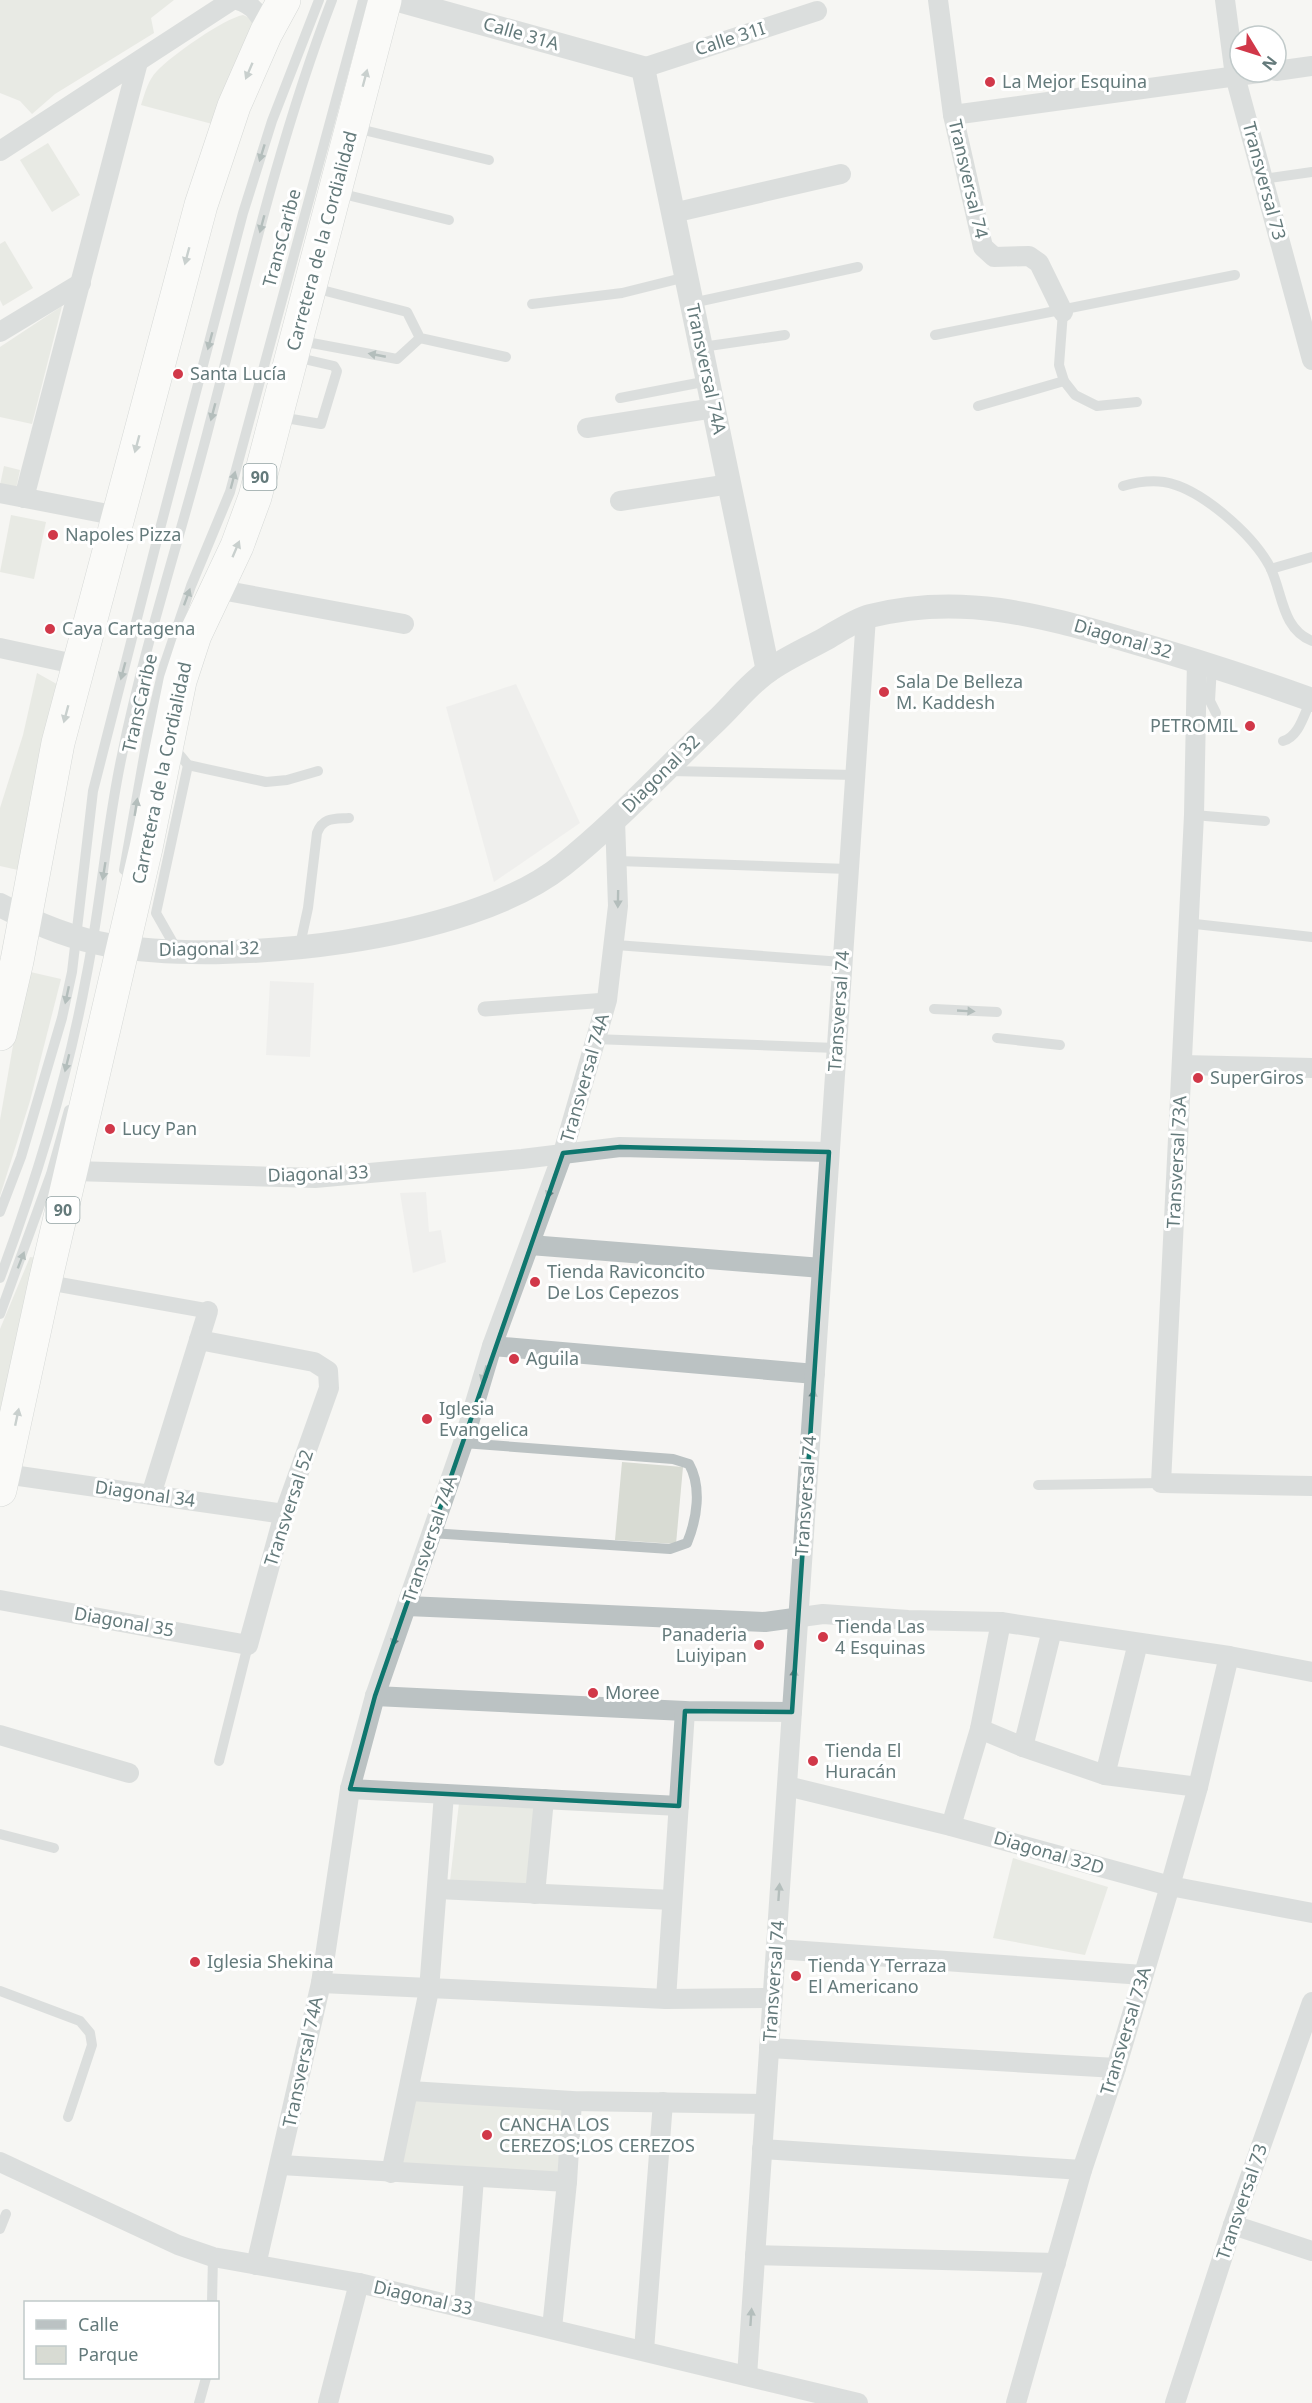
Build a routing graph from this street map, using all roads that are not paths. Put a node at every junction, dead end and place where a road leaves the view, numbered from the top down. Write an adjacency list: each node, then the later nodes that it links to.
1 (232, 0): 14 (street)
2 (237, 0): 13 (street)
3 (284, 0): 13 (highway)
4 (318, 0): 88 (lane, TransCaribe, one-way to 88)
5 (332, 0): 88 (lane, TransCaribe, one-way to 88)
6 (363, 0): 84 (lane, TransCaribe, one-way to 6)
7 (385, 0): 21 (highway, Carretera de la Cordialidad / 90, one-way to 7)
8 (398, 0): 16 (street, Calle 31A)
9 (938, 0): 20 (street, Transversal 74)
10 (1225, 0): 12 (street, Transversal 73)
11 (818, 11): 16 (street, Calle 31I)
12 (1228, 24)
13 (266, 33): 59 (highway, one-way to 59)
14 (138, 62): 22 (street); 33 (street)
15 (1312, 66): 17 (street)
16 (643, 68): 28 (street, Transversal 74A)
17 (1288, 69)
18 (1228, 77): 20 (street)
19 (1237, 84): 26 (street, Transversal 73)
20 (953, 115): 37 (street, Transversal 74)
21 (352, 127): 23 (lane); 27 (highway, Carretera de la Cordialidad / 90)
22 (0, 151)
23 (489, 160)
24 (1312, 172): 26 (lane)
25 (841, 174): 28 (street)
26 (1263, 179): 45 (street, Transversal 73)
27 (335, 192): 29 (lane); 34 (highway, Carretera de la Cordialidad / 90)
28 (674, 213): 32 (street, Transversal 74A)
29 (449, 220)
30 (858, 267): 35 (lane)
31 (1235, 275): 37 (lane)
32 (687, 276): 35 (street, Transversal 74A); 36 (lane)
33 (81, 283): 38 (street); 57 (street)
34 (310, 288): 41 (lane); 43 (highway, Carretera de la Cordialidad / 90)
35 (692, 303): 42 (street, Transversal 74A)
36 (532, 304)
37 (1063, 312): 40 (lane); 47 (lane)
38 (0, 332)
39 (785, 335): 42 (lane)
40 (935, 335)
41 (420, 338): 43 (lane, one-way to 43); 44 (lane)
42 (702, 347): 46 (street, Transversal 74A)
43 (294, 348): 52 (highway, Carretera de la Cordialidad / 90); 52 (lane)
44 (506, 357)
45 (1312, 360)
46 (708, 380): 48 (lane); 51 (street, Transversal 74A)
47 (1064, 381): 49 (lane); 50 (lane)
48 (620, 398)
49 (1137, 402)
50 (978, 406)
51 (714, 408): 53 (street); 54 (street, Transversal 74A)
52 (276, 416): 62 (highway, Carretera de la Cordialidad / 90, one-way to 52)
53 (587, 428)
54 (730, 484): 58 (street); 69 (street, Transversal 74A)
55 (1123, 486): 61 (lane)
56 (0, 493): 57 (street)
57 (24, 498): 59 (street)
58 (620, 501)
59 (118, 516): 68 (highway)
60 (1312, 557): 61 (lane)
61 (1271, 569): 65 (lane)
62 (216, 589): 64 (street); 72 (highway, Carretera de la Cordialidad / 90)
63 (866, 616): 67 (street, Diagonal 32); 69 (street, Diagonal 32); 77 (street, Transversal 74)
64 (404, 624)
65 (1312, 641)
66 (0, 648): 68 (street)
67 (1205, 663): 70 (street, Diagonal 32); 71 (lane); 78 (street, Transversal 73A)
68 (79, 665): 85 (highway, one-way to 85)
69 (768, 671): 76 (street, Diagonal 32)
70 (1312, 700): 73 (lane)
71 (1216, 713)
72 (166, 739): 74 (lane); 88 (highway, Carretera de la Cordialidad / 90)
73 (1283, 741)
74 (188, 765): 75 (lane); 91 (lane)
75 (318, 771)
76 (663, 771): 77 (lane); 80 (street, Diagonal 32)
77 (855, 775): 83 (street, Transversal 74)
78 (1194, 815): 81 (lane); 86 (street, Transversal 73A)
79 (349, 818): 89 (lane)
80 (615, 820): 82 (street, Transversal 74A); 89 (street, Diagonal 32)
81 (1265, 821)
82 (618, 861): 83 (lane); 90 (street, Transversal 74A, one-way to 90)
83 (848, 869): 92 (street, Transversal 74)
84 (122, 881)
85 (13, 912): 88 (street, Diagonal 32); 93 (highway)
86 (1186, 923): 87 (lane); 104 (street, Transversal 73A)
87 (1312, 937)
88 (102, 943): 91 (street, Diagonal 32); 110 (highway, Carretera de la Cordialidad / 90); 111 (lane, TransCaribe, one-way to 111); 114 (lane, TransCaribe, one-way to 114)
89 (300, 945): 91 (street, Diagonal 32)
90 (616, 945): 92 (lane); 94 (street, Transversal 74A)
91 (177, 950)
92 (842, 962): 103 (street, Transversal 74)
93 (6, 978): 99 (highway)
94 (607, 1000): 95 (street); 101 (street, Transversal 74A)
95 (485, 1009)
96 (934, 1009): 98 (lane, one-way to 98)
97 (92, 1012): 106 (lane)
98 (997, 1012)
99 (0, 1034)
100 (997, 1038): 102 (lane)
101 (594, 1039): 103 (lane); 109 (street, Transversal 74A)
102 (1060, 1045)
103 (836, 1048): 108 (street, Transversal 74)
104 (1182, 1065): 105 (street); 122 (street, Transversal 73A)
105 (1312, 1068)
106 (76, 1078)
107 (71, 1100): 117 (lane, one-way to 107)
108 (830, 1152): 109 (street, Diagonal 33); 113 (street, Transversal 74)
109 (563, 1153): 110 (street, Diagonal 33); 112 (street, Transversal 74A, one-way to 112)
110 (73, 1171): 115 (highway, Carretera de la Cordialidad / 90)
111 (0, 1212)
112 (530, 1245): 113 (street); 119 (street, Transversal 74A)
113 (822, 1268): 120 (street, Transversal 74)
114 (0, 1278)
115 (45, 1282): 116 (street); 123 (highway, Carretera de la Cordialidad / 90, one-way to 115)
116 (208, 1311): 118 (street)
117 (0, 1314)
118 (199, 1340): 126 (street); 127 (street, Transversal 52)
119 (492, 1346): 120 (street); 121 (street, Transversal 74A, one-way to 121)
120 (814, 1374): 131 (street, Transversal 74, one-way to 120)
121 (463, 1443): 128 (street, Transversal 74A); 128 (lane)
122 (1161, 1483): 124 (lane); 125 (street)
123 (2, 1484): 126 (street, Diagonal 34)
124 (1038, 1485)
125 (1312, 1486)
126 (151, 1495): 127 (street, Diagonal 34)
127 (284, 1514): 135 (street, Transversal 52)
128 (431, 1533): 130 (street, Transversal 74A)
129 (0, 1600): 135 (street, Diagonal 35)
130 (406, 1606): 131 (street); 138 (street, Transversal 74A, one-way to 138)
131 (798, 1617): 132 (street); 140 (street, Transversal 74, one-way to 131)
132 (1001, 1622): 133 (street); 141 (street)
133 (1052, 1630): 134 (street); 143 (street)
134 (1138, 1643): 136 (street); 146 (street)
135 (248, 1645): 144 (lane)
136 (1229, 1656): 137 (street); 148 (street, Transversal 73A)
137 (1312, 1672)
138 (375, 1696): 139 (street); 149 (street, Transversal 74A)
139 (685, 1711): 140 (street); 152 (street)
140 (792, 1712): 147 (street, Transversal 74)
141 (980, 1729): 143 (street); 153 (street)
142 (0, 1735): 145 (street)
143 (1023, 1747): 146 (street)
144 (219, 1761)
145 (129, 1773)
146 (1105, 1775): 148 (street)
147 (787, 1786): 153 (street, Diagonal 32D); 161 (street, Transversal 74, one-way to 147)
148 (1198, 1787): 156 (street, Transversal 73A)
149 (350, 1789): 150 (street); 163 (street, Transversal 74A)
150 (444, 1794): 151 (street); 157 (street)
151 (544, 1799): 152 (street); 158 (street)
152 (679, 1806): 159 (street)
153 (951, 1826): 156 (street, Diagonal 32D)
154 (0, 1834): 155 (lane)
155 (54, 1848)
156 (1170, 1886): 160 (street, Diagonal 32D); 162 (street, Transversal 73A)
157 (438, 1889): 158 (street); 165 (street)
158 (535, 1894): 159 (street)
159 (672, 1900): 167 (street)
160 (1312, 1913)
161 (776, 1949): 162 (street); 166 (street, Transversal 74)
162 (1143, 1975): 170 (street, Transversal 73A)
163 (321, 1983): 165 (street); 178 (street, Transversal 74A)
164 (0, 1990): 175 (lane)
165 (429, 1990): 167 (street); 171 (street)
166 (772, 1998): 167 (street); 169 (street, Transversal 74)
167 (666, 1999)
168 (1312, 2002): 184 (street, Transversal 73)
169 (769, 2048): 170 (street); 174 (street, Transversal 74)
170 (1116, 2068): 179 (street, Transversal 73A)
171 (410, 2091): 172 (street); 180 (street)
172 (572, 2101): 173 (street); 182 (street)
173 (663, 2102): 174 (street); 195 (street)
174 (765, 2104): 176 (street, Transversal 74)
175 (68, 2117)
176 (762, 2150): 179 (street); 187 (street, Transversal 74)
177 (0, 2162): 188 (street, Diagonal 33)
178 (281, 2165): 180 (street); 190 (street, Transversal 74A)
179 (1082, 2170): 189 (street, Transversal 73A)
180 (391, 2173): 181 (street)
181 (474, 2178): 182 (street); 193 (street)
182 (567, 2182): 194 (street)
183 (6, 2214): 185 (lane)
184 (1233, 2225): 186 (street); 202 (street, Transversal 73)
185 (0, 2229)
186 (1312, 2251)
187 (755, 2255): 189 (street); 196 (street, Transversal 74, one-way to 187)
188 (213, 2257): 190 (street, Diagonal 33); 192 (lane)
189 (1056, 2264): 201 (street, Transversal 73A)
190 (256, 2265): 191 (street, Diagonal 33)
191 (359, 2283): 193 (street, Diagonal 33); 199 (street)
192 (212, 2301)
193 (464, 2307): 194 (street, Diagonal 33)
194 (552, 2328): 195 (street, Diagonal 33)
195 (644, 2350): 196 (street, Diagonal 33)
196 (747, 2376): 200 (street, Diagonal 33)
197 (206, 2379): 198 (lane)
198 (200, 2403)
199 (328, 2403)
200 (858, 2403)
201 (1016, 2403)
202 (1175, 2403)

